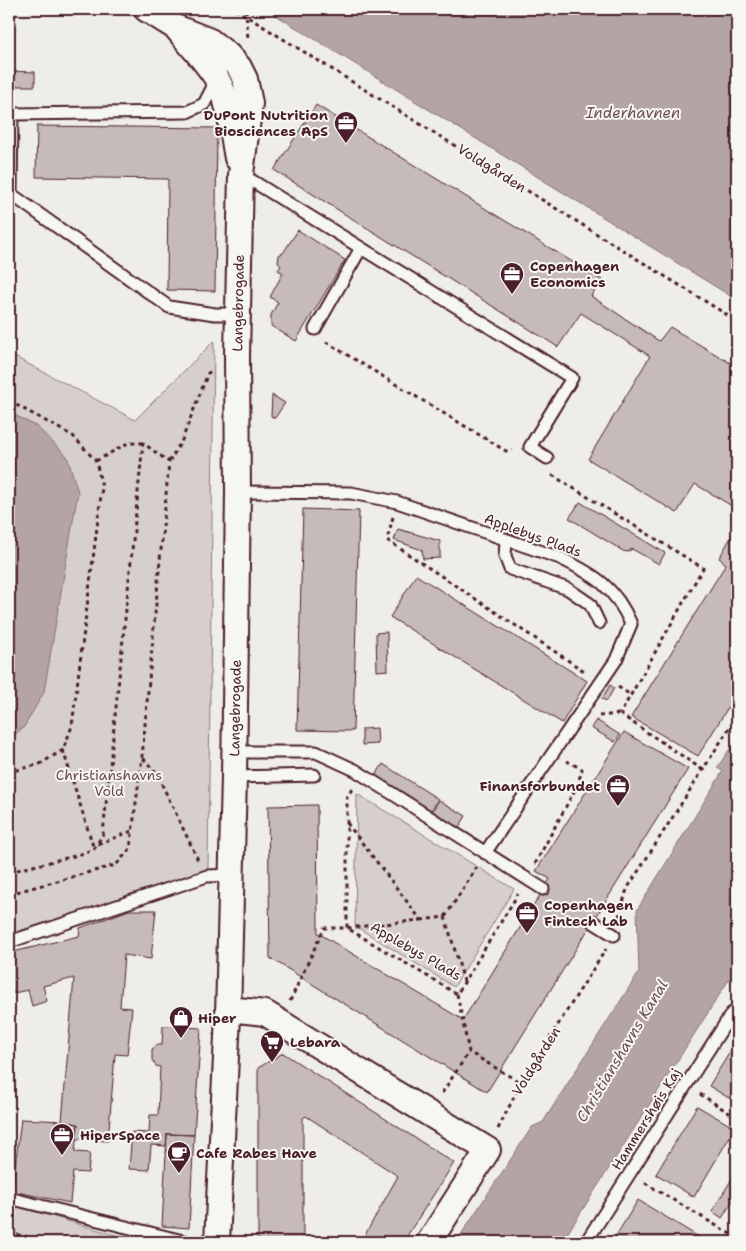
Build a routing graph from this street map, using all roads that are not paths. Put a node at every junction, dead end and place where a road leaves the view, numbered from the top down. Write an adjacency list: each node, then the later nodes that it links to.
1 (146, 9): 2 (street, Langebrogade)
2 (175, 27): 3 (street, Langebrogade); 4 (street, Langebrogade)
3 (217, 79): 4 (street, Langebrogade); 6 (lane)
4 (241, 174): 5 (lane); 6 (street, Langebrogade)
5 (361, 248): 7 (lane); 8 (lane)
6 (238, 314): 9 (street, Langebrogade)
7 (315, 329)
8 (547, 458)
9 (238, 492): 10 (lane, Applebys Plads); 12 (street, Langebrogade)
10 (506, 540): 11 (lane); 15 (lane, Applebys Plads)
11 (599, 623)
12 (234, 752): 14 (street, Langebrogade); 15 (lane)
13 (314, 776): 14 (lane)
14 (234, 777): 16 (street, Langebrogade)
15 (485, 854): 17 (lane)
16 (232, 875): 20 (lane); 21 (street, Langebrogade)
17 (543, 889)
18 (593, 922): 19 (lane)
19 (614, 935)
20 (9, 942)
21 (228, 1009): 25 (street, Langebrogade); 26 (street)
22 (735, 1011): 27 (lane, Hammershøis Kaj)
23 (9, 1198): 24 (lane)
24 (187, 1242)
25 (217, 1242)
26 (430, 1242)
27 (586, 1242)

